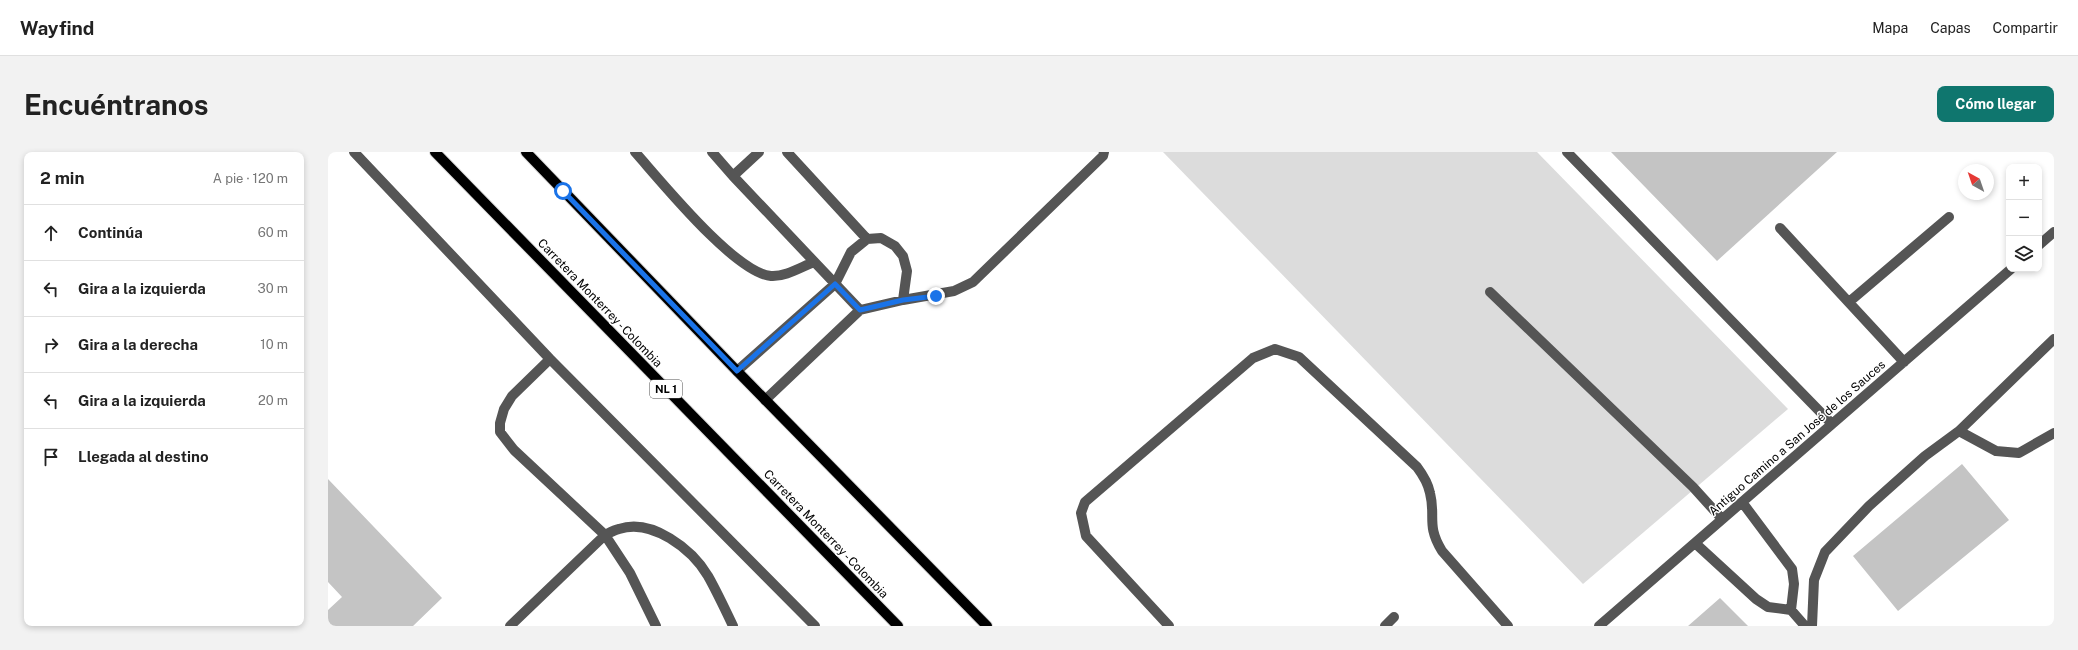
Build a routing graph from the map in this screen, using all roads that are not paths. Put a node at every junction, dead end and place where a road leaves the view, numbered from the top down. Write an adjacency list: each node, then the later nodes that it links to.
1 (354, 152): 24 (street)
2 (435, 152): 42 (main road, Carretera Monterrey - Colombia / NL 1)
3 (526, 152): 26 (main road)
4 (635, 152): 16 (street)
5 (712, 152): 10 (street)
6 (759, 152): 10 (street)
7 (787, 152): 14 (street)
8 (1104, 152): 20 (street)
9 (1567, 152): 28 (street)
10 (734, 176): 16 (street)
11 (1949, 217): 21 (street)
12 (1780, 228): 21 (street)
13 (2054, 232): 15 (street)
14 (867, 239): 18 (street); 20 (street)
15 (2042, 242)
16 (814, 262): 18 (street)
17 (2008, 272): 25 (street, Antiguo Camino a San José de los Sauces)
18 (835, 284): 22 (street); 26 (street)
19 (1490, 292): 32 (street)
20 (903, 300): 22 (street)
21 (1849, 302): 25 (street)
22 (860, 310): 27 (street)
23 (2054, 339): 29 (street)
24 (550, 358): 33 (street); 41 (street)
25 (1904, 362): 28 (street, Antiguo Camino a San José de los Sauces)
26 (737, 371): 27 (main road)
27 (765, 400): 43 (main road)
28 (1832, 424): 31 (street, Antiguo Camino a San José de los Sauces)
29 (1959, 431): 30 (street); 48 (street)
30 (2054, 433)
31 (1742, 502): 32 (street, Antiguo Camino a San José de los Sauces); 35 (street)
32 (1722, 519): 34 (street, Antiguo Camino a San José de los Sauces)
33 (604, 535): 38 (street); 39 (street); 40 (street)
34 (1694, 543): 35 (street); 37 (street, Antiguo Camino a San José de los Sauces)
35 (1791, 610): 47 (street)
36 (1394, 617): 45 (street)
37 (1600, 625)
38 (510, 626)
39 (656, 626)
40 (733, 626)
41 (815, 626)
42 (898, 626)
43 (987, 626)
44 (1169, 626): 46 (street)
45 (1384, 626)
46 (1508, 626)
47 (1805, 626)
48 (1812, 626)

